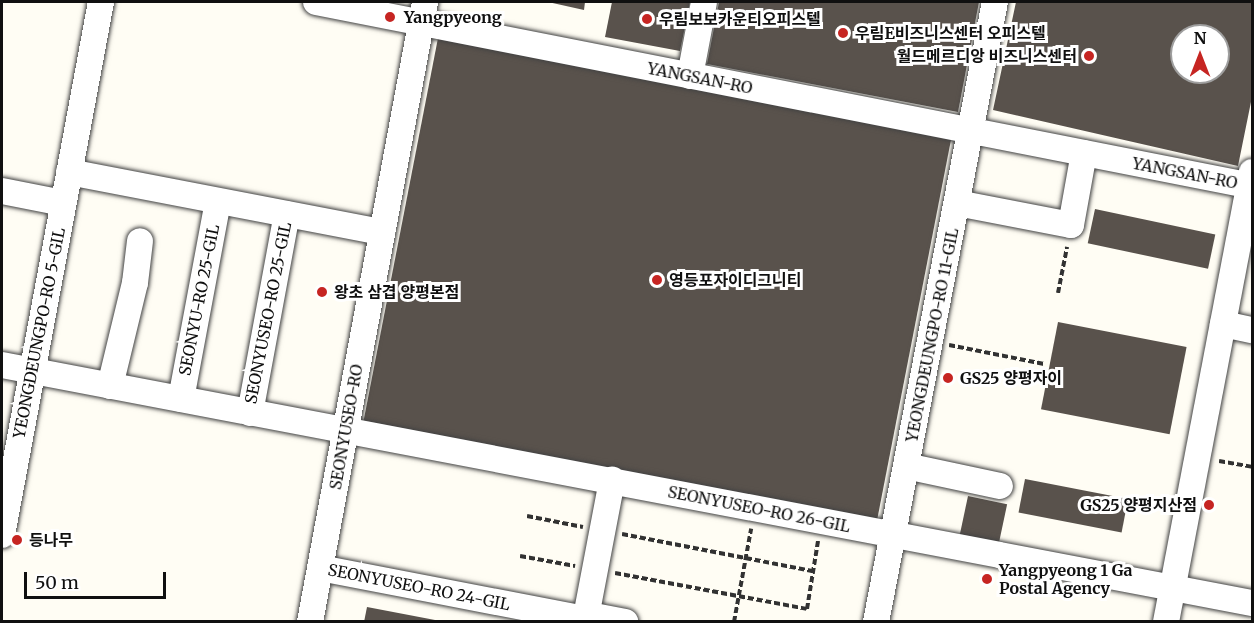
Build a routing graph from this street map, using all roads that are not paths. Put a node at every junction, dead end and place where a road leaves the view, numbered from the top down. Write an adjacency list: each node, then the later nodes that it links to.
1 (101, 2): 9 (street, YEONGDEUNGPO-RO 5-GIL)
2 (316, 2): 5 (street, YANGSAN-RO)
3 (704, 2): 6 (street)
4 (995, 2): 7 (street, YEONGDEUNGPO-RO 11-GIL)
5 (423, 11): 6 (street, YANGSAN-RO); 16 (street, SEONYUSEO-RO)
6 (690, 76): 7 (street, YANGSAN-RO)
7 (971, 131): 8 (street, YANGSAN-RO); 14 (street, YEONGDEUNGPO-RO 11-GIL)
8 (1084, 153): 10 (street, YANGSAN-RO); 14 (street)
9 (69, 172): 12 (street); 13 (street, YEONGDEUNGPO-RO 5-GIL)
10 (1252, 181): 18 (street)
11 (2, 190): 13 (street)
12 (218, 201): 15 (street); 23 (street, SEONYU-RO 25-GIL)
13 (63, 202): 21 (street, YEONGDEUNGPO-RO 5-GIL)
14 (957, 203): 26 (street, YEONGDEUNGPO-RO 11-GIL)
15 (287, 214): 16 (street); 24 (street, SEONYUSEO-RO 25-GIL)
16 (382, 232): 25 (street, SEONYUSEO-RO)
17 (140, 241): 22 (street)
18 (1223, 324): 19 (street); 32 (street)
19 (1252, 330)
20 (2, 365): 21 (street, SEONYU-RO 25-GIL)
21 (32, 371): 22 (street, SEONYU-RO 25-GIL); 30 (street, YEONGDEUNGPO-RO 5-GIL)
22 (110, 386): 23 (street, SEONYU-RO 25-GIL)
23 (181, 399): 24 (street, SEONYU-RO 25-GIL)
24 (250, 412): 25 (street, SEONYU-RO 25-GIL)
25 (345, 431): 27 (street, SEONYUSEO-RO 26-GIL); 31 (street, SEONYUSEO-RO)
26 (906, 466): 28 (street); 29 (street, YEONGDEUNGPO-RO 11-GIL)
27 (612, 480): 29 (street, SEONYUSEO-RO 26-GIL); 34 (street)
28 (1000, 486)
29 (893, 534): 32 (street, SEONYUSEO-RO 26-GIL); 37 (street, YEONGDEUNGPO-RO 11-GIL)
30 (2, 535)
31 (320, 568): 34 (street, SEONYUSEO-RO 24-GIL); 35 (street, SEONYUSEO-RO)
32 (1172, 588): 33 (street); 38 (street)
33 (1252, 603)
34 (586, 620): 36 (street, SEONYUSEO-RO 24-GIL)
35 (310, 621)
36 (625, 621)
37 (876, 621)
38 (1166, 621)

